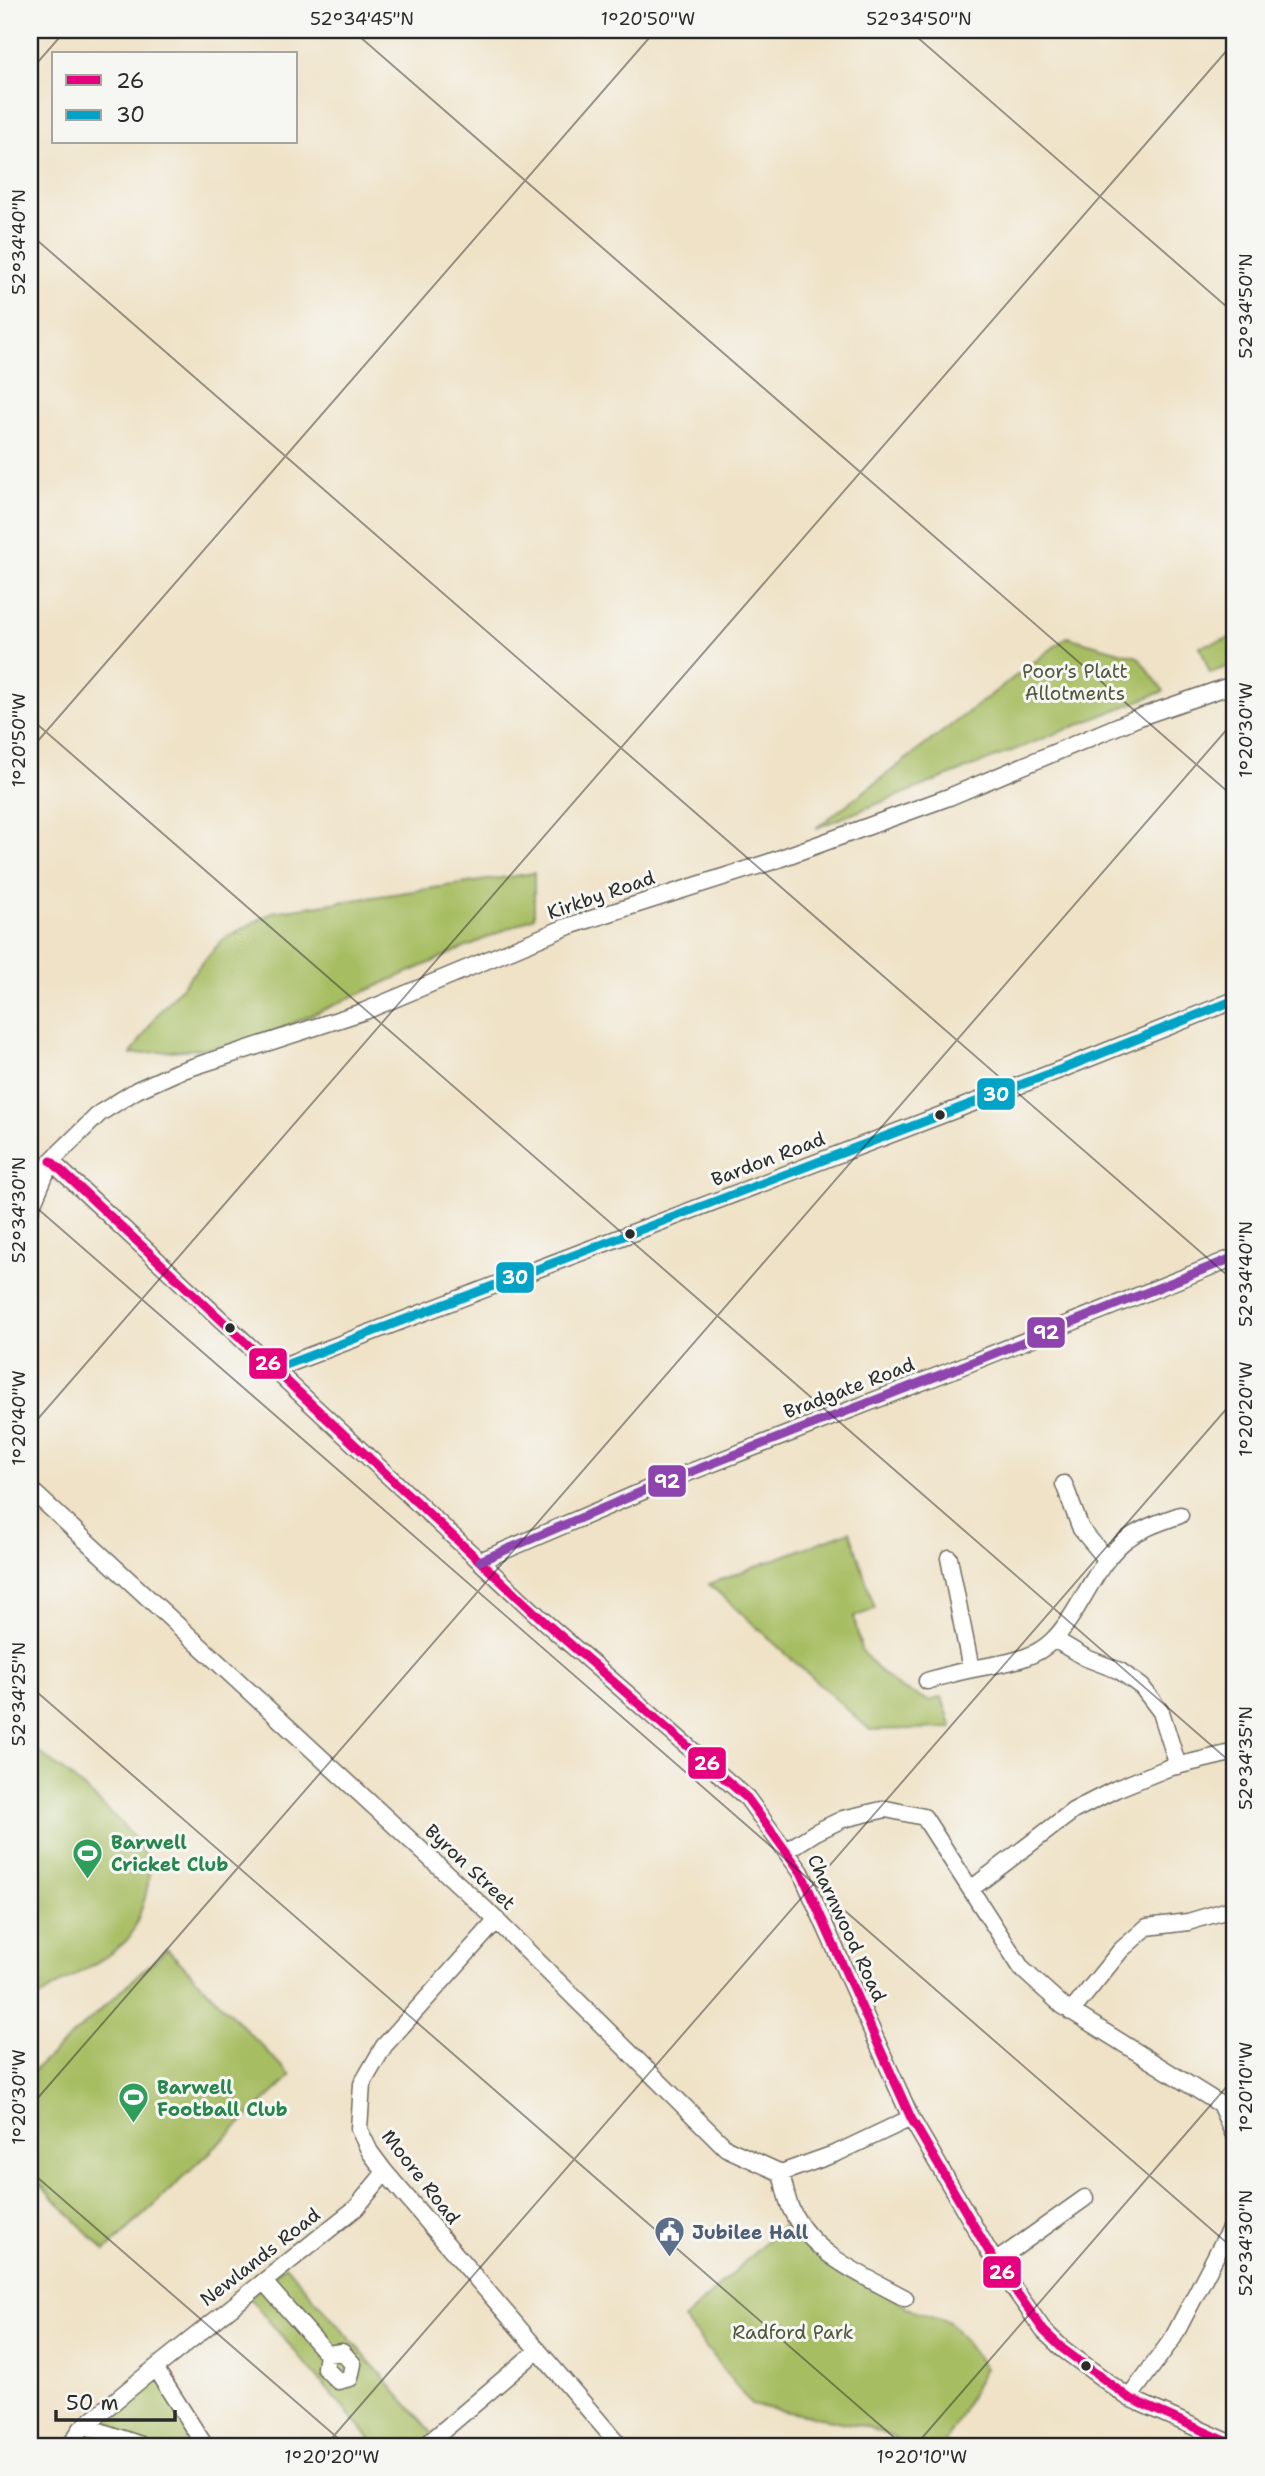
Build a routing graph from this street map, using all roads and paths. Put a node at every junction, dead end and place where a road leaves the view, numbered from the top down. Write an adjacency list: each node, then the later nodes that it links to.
1 (1235, 684): 3 (street, Kirkby Road)
2 (1235, 1000): 6 (street, Bardon Road)
3 (51, 1161): 4 (street, Kirkby Road); 6 (street, Charnwood Road)
4 (30, 1210)
5 (1235, 1257): 12 (street, Bradgate Road)
6 (275, 1369): 12 (street, Charnwood Road)
7 (1064, 1484): 11 (street)
8 (30, 1489): 21 (street, Byron Street)
9 (1180, 1515): 11 (street)
10 (950, 1558): 14 (street)
11 (1107, 1560): 13 (street)
12 (480, 1561): 18 (street, Charnwood Road)
13 (1054, 1639): 14 (street); 17 (street)
14 (971, 1669): 15 (street)
15 (927, 1681)
16 (1235, 1752): 17 (street)
17 (1178, 1766): 19 (street)
18 (786, 1851): 19 (street); 23 (street, Charnwood Road)
19 (971, 1889): 22 (street)
20 (1235, 1908): 22 (street)
21 (497, 1920): 25 (street, Moore Road); 26 (street, Byron Street)
22 (1071, 2012): 24 (street)
23 (911, 2118): 26 (street); 29 (street, Charnwood Road)
24 (1233, 2126)
25 (385, 2172): 30 (street, Newlands Road); 32 (street, Moore Road)
26 (781, 2173): 31 (street)
27 (1085, 2199): 29 (street)
28 (1235, 2219): 35 (street)
29 (995, 2262): 35 (street, Charnwood Road)
30 (264, 2282): 33 (street); 34 (street, Newlands Road)
31 (905, 2298)
32 (538, 2350): 41 (street); 42 (street, Moore Road)
33 (327, 2354)
34 (155, 2368): 36 (street, Newlands Road); 40 (street)
35 (1129, 2398): 37 (street, Charnwood Road)
36 (85, 2426): 38 (street, Newlands Road); 39 (street)
37 (1235, 2445)
38 (70, 2446)
39 (144, 2446)
40 (205, 2446)
41 (425, 2446)
42 (620, 2446)

